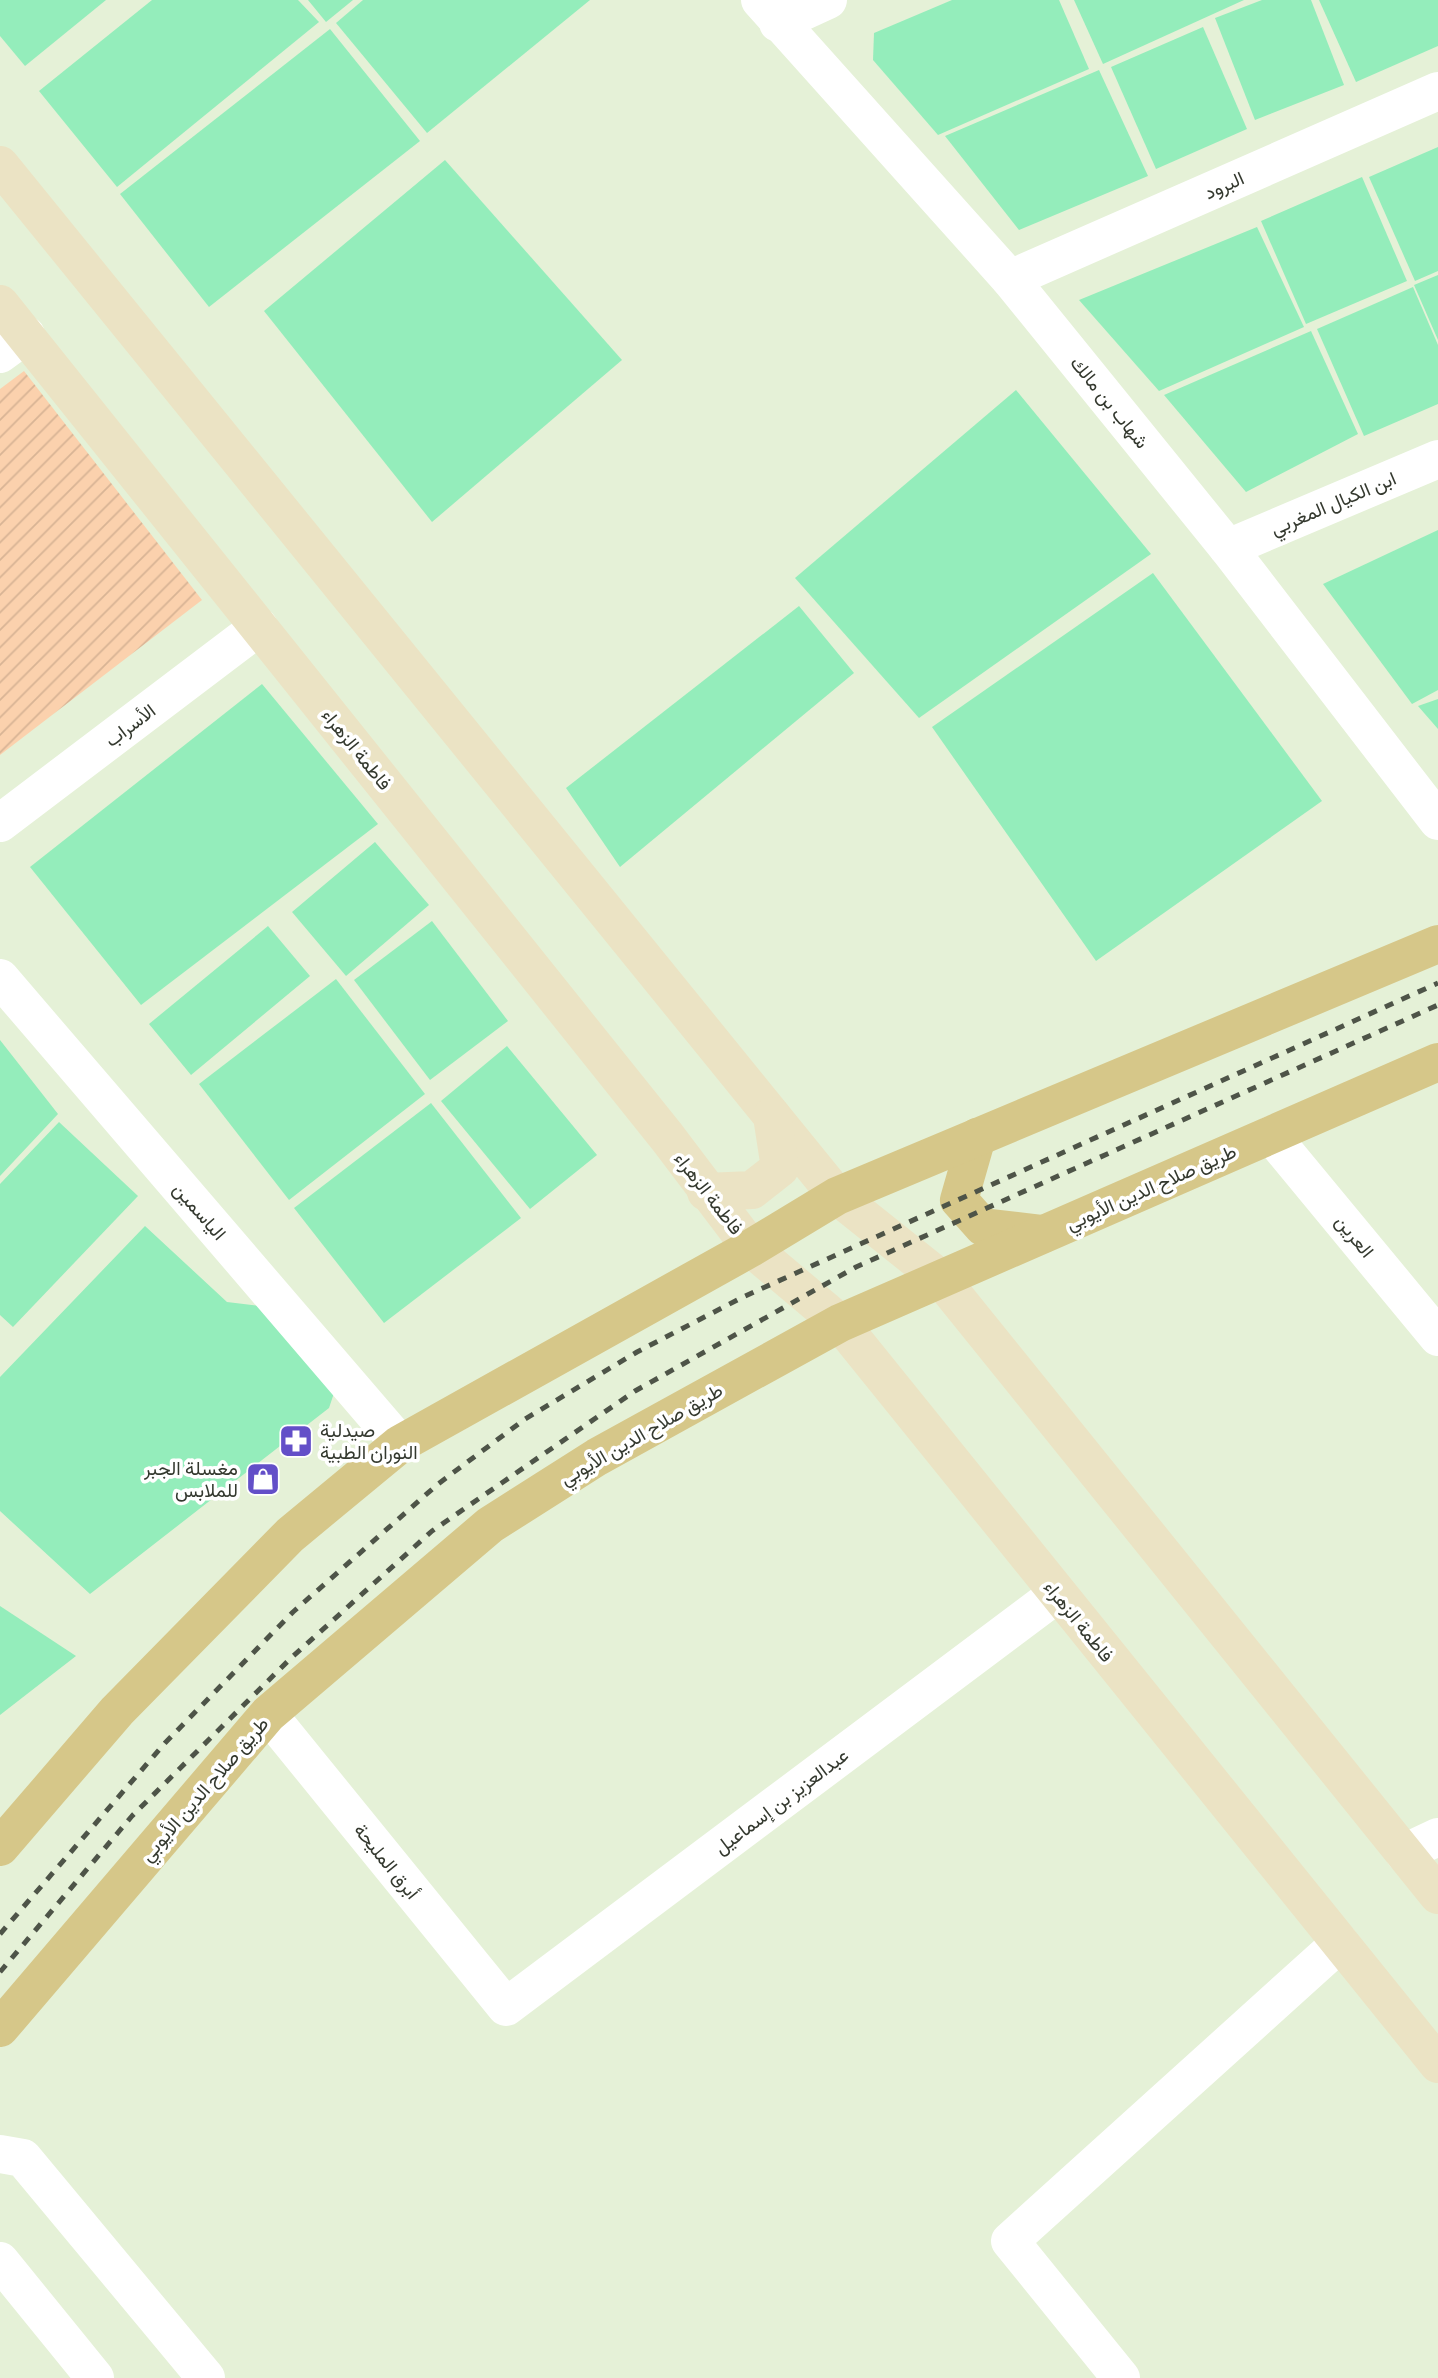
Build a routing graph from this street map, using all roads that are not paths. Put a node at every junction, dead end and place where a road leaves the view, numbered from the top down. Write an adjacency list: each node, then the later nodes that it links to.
1 (828, 0): 2 (street)
2 (769, 11): 5 (street, شهاب بن مالك)
3 (1438, 91): 5 (street, البرود)
4 (0, 165): 16 (main road)
5 (1010, 279): 9 (street, شهاب بن مالك)
6 (0, 304): 7 (main road, فاطمة الزهراء)
7 (13, 344): 10 (main road, فاطمة الزهراء)
8 (1438, 459): 9 (street, ابن الكيال المغربي)
9 (1228, 548): 11 (street, شهاب بن مالك)
10 (259, 627): 12 (street, الأسراب); 19 (main road, فاطمة الزهراء)
11 (1438, 821)
12 (0, 823)
13 (1438, 944): 18 (main road)
14 (0, 978): 26 (street, الياسمين)
15 (1438, 1062): 17 (main road, طريق صلاح الدين الأيوبي)
16 (772, 1116): 19 (main road); 20 (main road)
17 (1271, 1135): 21 (main road, طريق صلاح الدين الأيوبي); 25 (street, العرين)
18 (977, 1137): 20 (main road); 21 (main road)
19 (706, 1192): 22 (main road, فاطمة الزهراء)
20 (837, 1196): 22 (main road); 23 (main road)
21 (1044, 1234): 23 (main road, طريق صلاح الدين الأيوبي)
22 (751, 1248): 24 (main road, فاطمة الزهراء); 26 (main road)
23 (941, 1279): 24 (main road, طريق صلاح الدين الأيوبي); 31 (main road)
24 (840, 1323): 27 (main road, فاطمة الزهراء); 28 (main road, طريق صلاح الدين الأيوبي)
25 (1438, 1337)
26 (400, 1444): 30 (main road)
27 (1056, 1594): 33 (main road, فاطمة الزهراء); 34 (street, عبدالعزيز بن إسماعيل)
28 (268, 1714): 34 (street, أبرق المليحة); 35 (main road, طريق صلاح الدين الأيوبي)
29 (1438, 1837): 31 (street)
30 (0, 1847)
31 (1404, 1853): 32 (main road)
32 (1438, 1895)
33 (1339, 1943): 36 (main road, فاطمة الزهراء); 41 (street)
34 (506, 2007)
35 (0, 2028)
36 (1438, 2064)
37 (0, 2154): 40 (street)
38 (0, 2261): 39 (street)
39 (95, 2378)
40 (206, 2378)
41 (1121, 2378)

